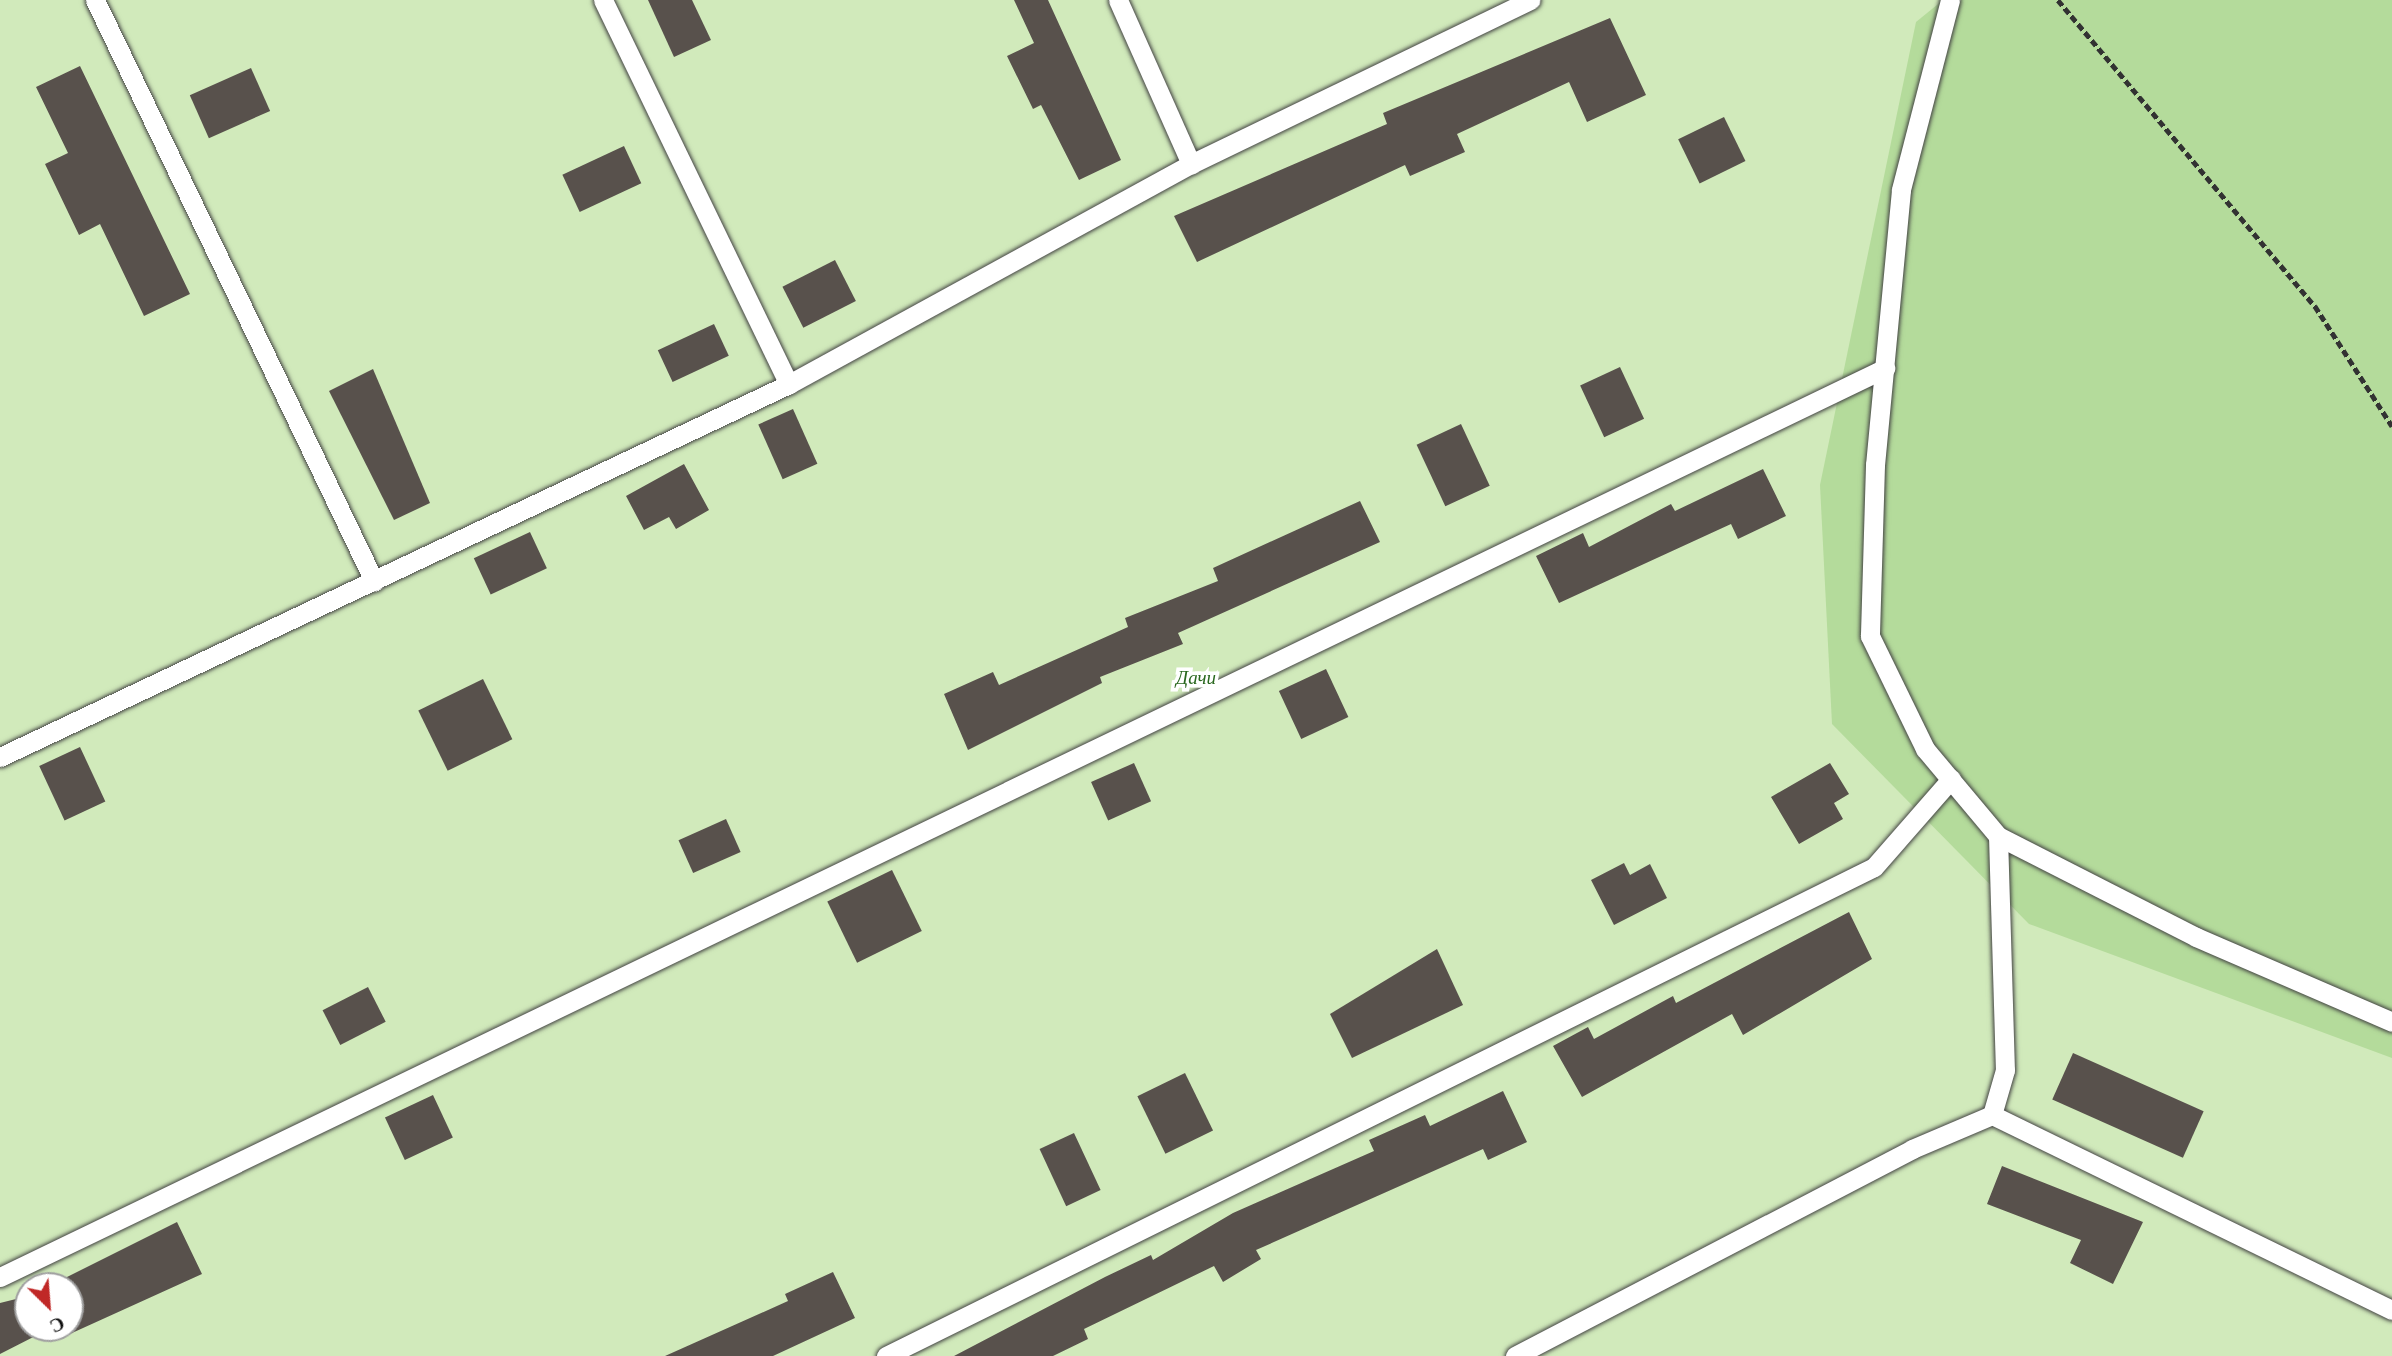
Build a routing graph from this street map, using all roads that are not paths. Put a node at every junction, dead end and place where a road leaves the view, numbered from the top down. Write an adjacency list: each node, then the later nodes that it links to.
1 (94, 0): 9 (lane)
2 (603, 0): 8 (lane)
3 (1118, 0): 6 (lane)
4 (1530, 0): 6 (lane)
5 (1950, 0): 7 (lane)
6 (1191, 164): 8 (lane)
7 (1885, 368): 11 (lane); 15 (lane)
8 (789, 384): 9 (lane)
9 (374, 581): 10 (lane)
10 (0, 757)
11 (1951, 779): 12 (lane); 17 (lane)
12 (1998, 836): 13 (lane); 14 (lane)
13 (2392, 1022)
14 (1992, 1115): 16 (lane); 18 (lane)
15 (0, 1277)
16 (2392, 1310)
17 (886, 1356)
18 (1515, 1356)

